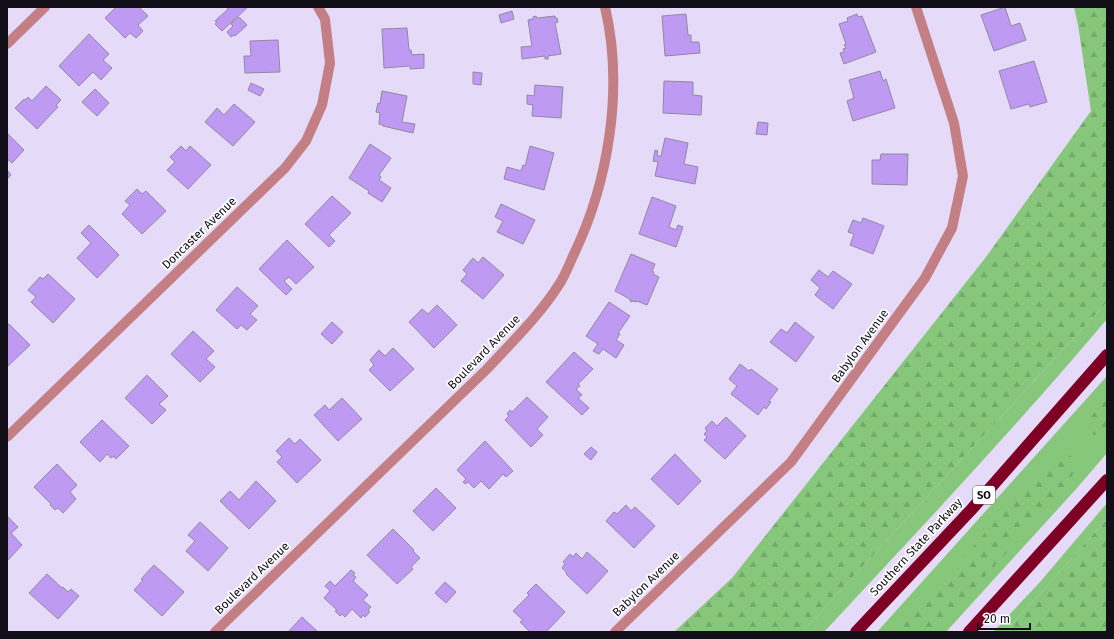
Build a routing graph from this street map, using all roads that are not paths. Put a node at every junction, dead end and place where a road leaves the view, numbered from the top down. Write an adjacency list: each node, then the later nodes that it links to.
1 (45, 7): 5 (street)
2 (318, 7): 7 (street, Doncaster Avenue)
3 (606, 7): 9 (street, Boulevard Avenue)
4 (916, 7): 10 (street, Babylon Avenue)
5 (7, 44)
6 (1107, 355): 11 (highway, Southern State Parkway / SO)
7 (7, 437)
8 (1107, 480): 12 (highway)
9 (214, 632)
10 (615, 632)
11 (856, 632)
12 (969, 632)

